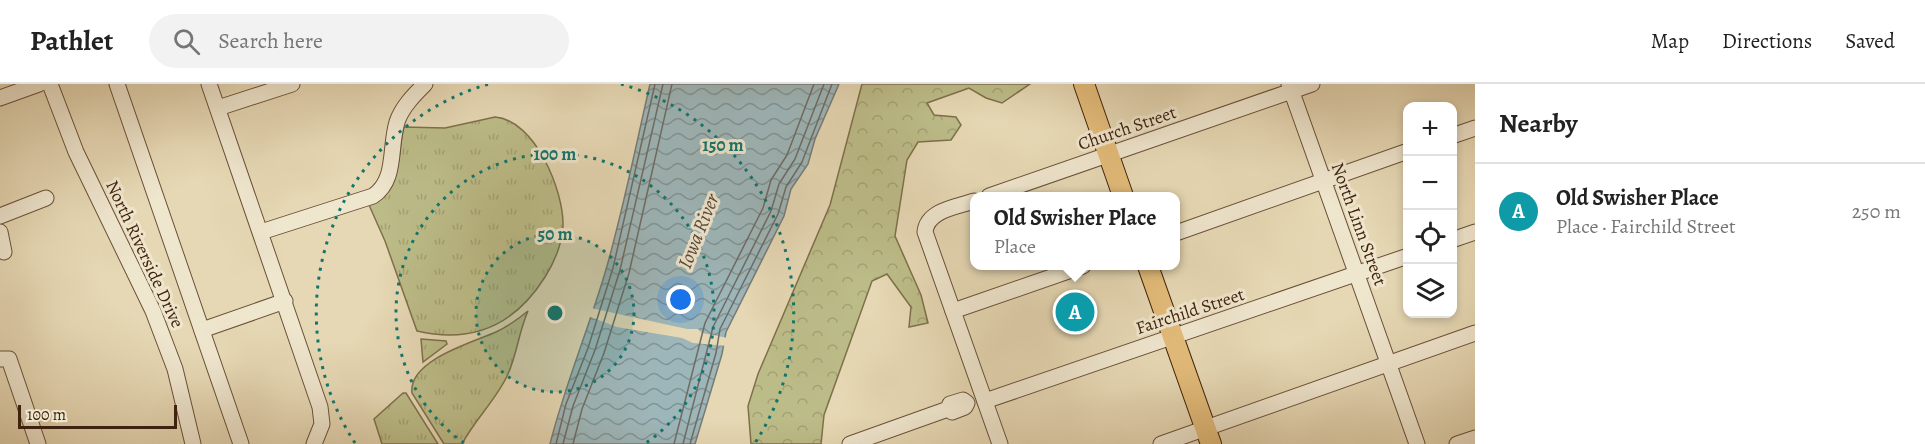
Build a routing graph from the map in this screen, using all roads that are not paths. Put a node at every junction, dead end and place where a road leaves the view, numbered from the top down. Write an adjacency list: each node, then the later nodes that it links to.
1 (39, 84): 10 (street)
2 (50, 84): 44 (street, North Riverside Drive)
3 (117, 84): 34 (street)
4 (209, 84): 11 (street)
5 (292, 84): 11 (street)
6 (425, 84): 23 (street)
7 (1084, 84): 15 (main road)
8 (1312, 84): 9 (street, Church Street)
9 (1290, 88): 15 (street, Church Street); 16 (street, North Linn Street)
10 (0, 98)
11 (218, 108): 23 (street)
12 (1475, 128): 13 (street)
13 (1457, 134)
14 (1403, 152): 16 (street)
15 (1109, 155): 17 (street, Church Street); 18 (main road)
16 (1323, 181): 24 (street); 31 (street, North Linn Street)
17 (1021, 191)
18 (1123, 192)
19 (46, 198): 21 (street)
20 (970, 203): 33 (street)
21 (0, 216)
22 (0, 232): 27 (street)
23 (261, 232): 32 (street)
24 (1180, 232)
25 (1475, 232): 26 (street)
26 (1457, 238)
27 (4, 252)
28 (1403, 257): 31 (street, Fairchild Street)
29 (1071, 270): 33 (street)
30 (1149, 270): 36 (main road)
31 (1357, 274): 36 (street, Fairchild Street); 38 (street, North Linn Street)
32 (285, 301): 34 (street); 42 (street)
33 (953, 311): 39 (street)
34 (202, 330): 45 (street)
35 (1475, 333): 38 (street)
36 (1174, 338): 39 (street, Fairchild Street); 40 (main road)
37 (4, 359): 43 (street)
38 (1388, 363): 40 (street); 49 (street, North Linn Street)
39 (984, 399): 46 (street, Fairchild Street); 47 (street)
40 (1208, 436): 48 (street)
41 (1475, 438): 50 (street)
42 (315, 443)
43 (38, 444)
44 (194, 444)
45 (241, 444)
46 (850, 444)
47 (1000, 444)
48 (1161, 444)
49 (1417, 444)
50 (1457, 444)

